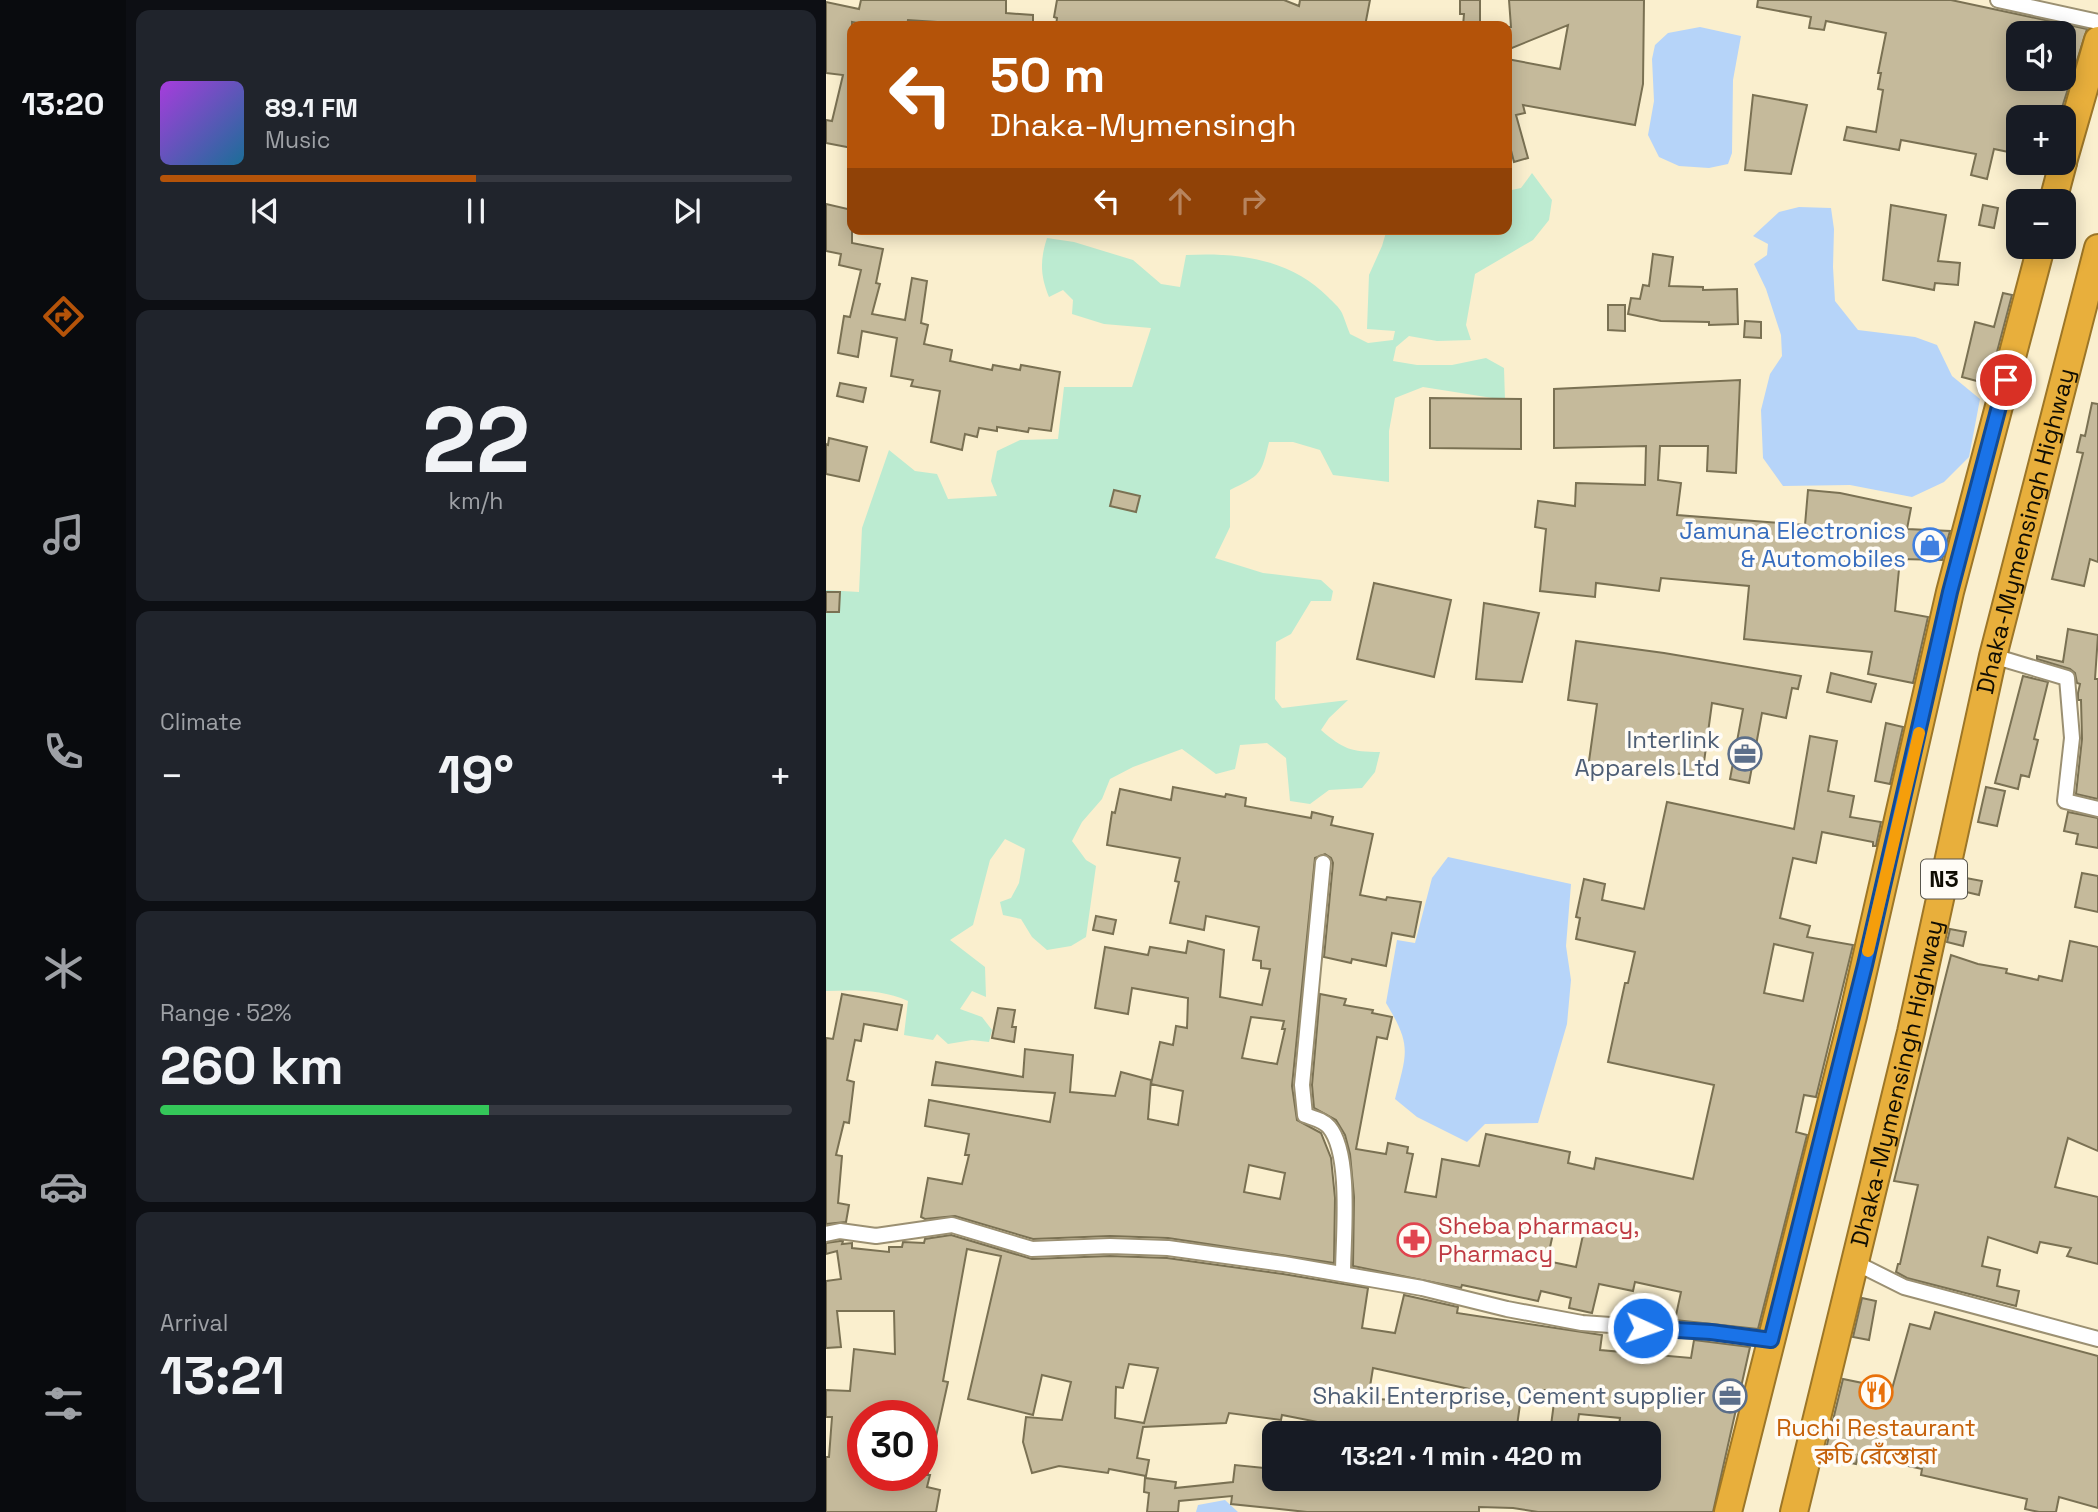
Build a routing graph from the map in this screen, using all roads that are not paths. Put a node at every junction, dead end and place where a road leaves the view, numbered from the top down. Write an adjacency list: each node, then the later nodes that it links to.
1 (1998, 0): 2 (street)
2 (2098, 22)
3 (2098, 40): 4 (highway)
4 (2076, 117)
5 (2098, 247): 7 (highway, Dhaka-Mymensingh Highway / N3)
6 (2038, 259): 15 (highway, N3)
7 (2092, 289): 8 (highway, Dhaka-Mymensingh Highway / N3)
8 (1993, 656): 9 (street); 12 (highway, Dhaka-Mymensingh Highway / N3)
9 (2098, 809)
10 (1323, 863): 13 (street)
11 (826, 1234): 13 (street)
12 (1856, 1263): 14 (street); 17 (highway, Dhaka-Mymensingh Highway / N3)
13 (1343, 1274): 15 (street)
14 (2098, 1339)
15 (1771, 1340): 16 (highway, N3)
16 (1728, 1512)
17 (1794, 1512)

